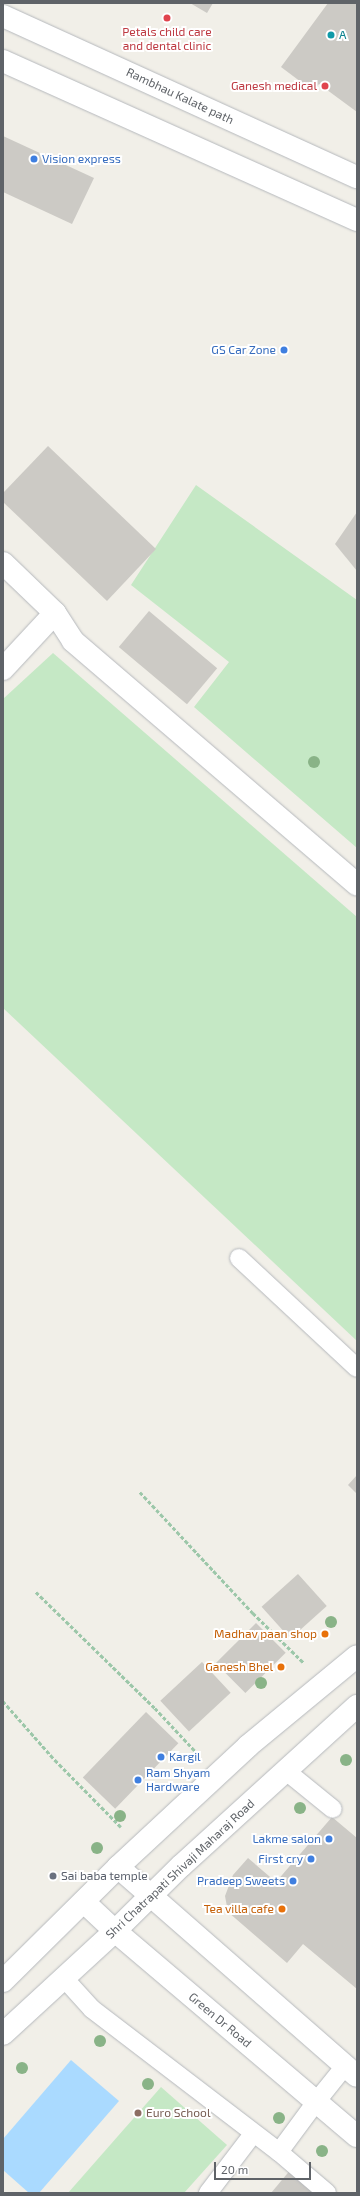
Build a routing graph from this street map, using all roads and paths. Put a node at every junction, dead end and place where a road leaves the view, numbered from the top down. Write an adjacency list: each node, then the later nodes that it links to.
1 (4, 19): 3 (main road, Rambhau Kalate path)
2 (3, 61): 4 (main road)
3 (357, 177)
4 (357, 220)
5 (3, 563): 6 (main road)
6 (55, 613): 7 (main road); 8 (main road)
7 (3, 669)
8 (357, 884)
9 (239, 1258): 10 (lane)
10 (357, 1368)
11 (140, 1492): 14 (path)
12 (36, 1592): 18 (path)
13 (357, 1656): 14 (main road)
14 (323, 1684): 18 (main road)
15 (3, 1701): 20 (path)
16 (357, 1706): 17 (main road, Shri Chatrapati Shivaji Maharaj Road)
17 (286, 1771): 19 (lane); 22 (main road, Shri Chatrapati Shivaji Maharaj Road)
18 (217, 1775): 20 (main road)
19 (333, 1809)
20 (142, 1846): 21 (main road)
21 (118, 1867): 22 (main road); 23 (main road)
22 (151, 1897): 24 (main road, Shri Chatrapati Shivaji Maharaj Road); 28 (main road)
23 (84, 1902): 24 (main road, Green Dr Road); 26 (main road)
24 (115, 1930): 25 (main road, Shri Chatrapati Shivaji Maharaj Road); 29 (main road, Green Dr Road)
25 (63, 1977): 27 (main road, Shri Chatrapati Shivaji Maharaj Road); 30 (lane)
26 (3, 1981)
27 (3, 2034)
28 (351, 2071): 29 (lane)
29 (316, 2102): 31 (main road, Green Dr Road); 32 (lane)
30 (253, 2134): 32 (lane); 33 (lane)
31 (357, 2136)
32 (279, 2152): 34 (lane)
33 (208, 2193)
34 (327, 2193)

